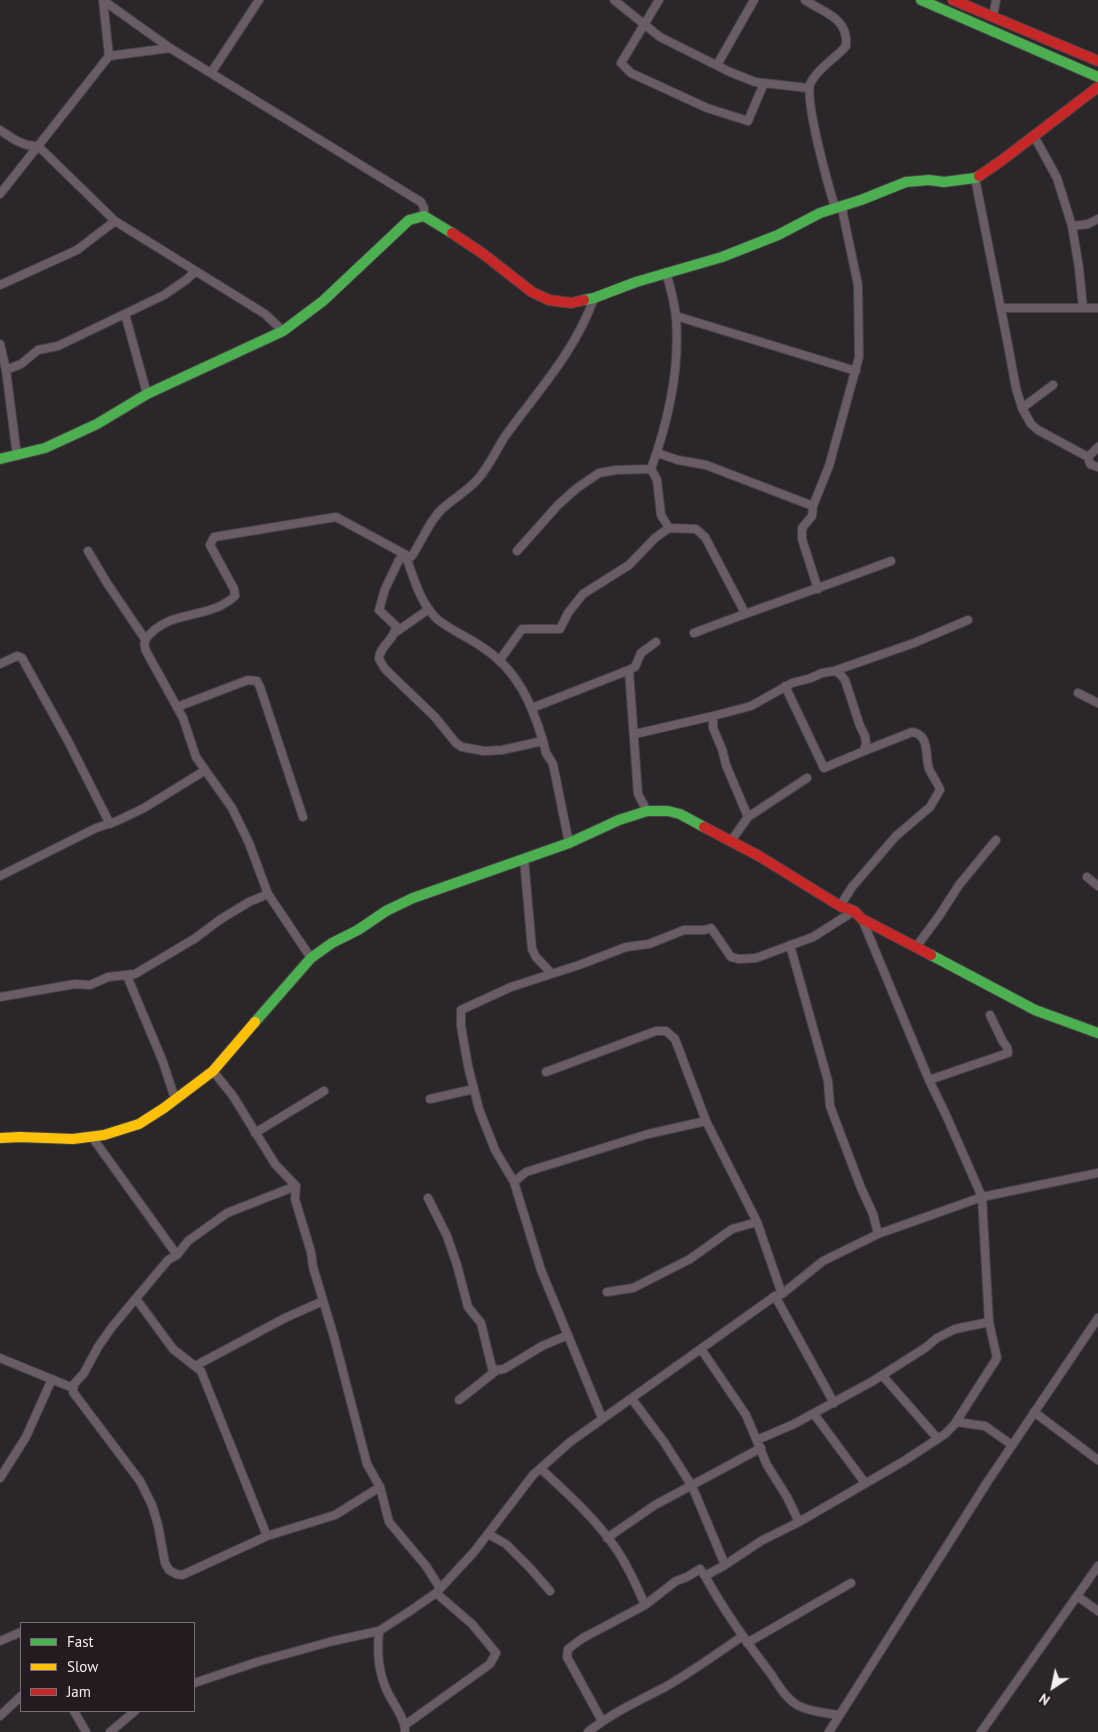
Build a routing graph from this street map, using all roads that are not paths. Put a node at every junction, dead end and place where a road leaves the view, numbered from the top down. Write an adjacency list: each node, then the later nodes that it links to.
1 (104, 0): 12 (street); 13 (street)
2 (614, 0): 11 (street)
3 (659, 0): 11 (street)
4 (754, 0): 15 (street)
5 (805, 0): 20 (street)
6 (922, 0): 17 (main road)
7 (953, 0): 10 (main road)
8 (996, 0): 10 (street)
9 (257, 1): 16 (street)
10 (993, 17): 14 (main road)
11 (645, 24): 15 (street); 18 (street)
12 (170, 48): 13 (street); 16 (street)
13 (109, 56): 23 (street)
14 (1098, 61)
15 (717, 65): 18 (street)
16 (211, 73): 27 (street)
17 (1098, 77)
18 (764, 83): 20 (street)
19 (1098, 87): 22 (main road)
20 (808, 88): 26 (street)
21 (0, 130): 23 (street)
22 (1034, 136): 24 (main road); 30 (street)
23 (38, 146): 25 (street); 29 (street)
24 (975, 178): 26 (main road); 35 (street)
25 (0, 194)
26 (839, 206): 32 (main road); 43 (street)
27 (424, 216): 34 (main road); 40 (main road)
28 (1098, 219): 30 (street)
29 (115, 221): 31 (street); 33 (street)
30 (1072, 226): 36 (street)
31 (196, 271): 38 (street); 40 (street)
32 (666, 272): 34 (main road); 39 (street)
33 (0, 285)
34 (594, 298): 58 (street)
35 (1001, 308): 36 (street); 46 (street)
36 (1083, 308): 37 (street)
37 (1098, 308)
38 (125, 314): 42 (street); 45 (street)
39 (676, 316): 43 (street); 48 (street)
40 (283, 331): 45 (main road)
41 (0, 344): 42 (street)
42 (6, 370): 49 (street)
43 (856, 371): 54 (street)
44 (1052, 385): 46 (street)
45 (148, 394): 49 (main road)
46 (1022, 408): 50 (street)
47 (1098, 447): 50 (street)
48 (657, 453): 53 (street); 54 (street)
49 (18, 456): 51 (main road)
50 (1088, 457): 52 (street)
51 (0, 459)
52 (1098, 467)
53 (651, 469): 55 (street); 57 (street)
54 (813, 506): 60 (street)
55 (669, 528): 62 (street); 68 (street)
56 (88, 551): 66 (street)
57 (517, 551)
58 (409, 557): 61 (street); 64 (street); 66 (street)
59 (891, 561): 60 (street)
60 (818, 588): 62 (street)
61 (429, 610): 64 (street); 68 (street)
62 (746, 613): 65 (street)
63 (968, 620): 71 (street)
64 (396, 632): 79 (street)
65 (694, 634)
66 (145, 639): 75 (street)
67 (656, 642): 70 (street)
68 (499, 661): 76 (street)
69 (0, 664): 86 (street)
70 (629, 670): 76 (street); 78 (street)
71 (834, 671): 72 (street); 80 (street)
72 (785, 686): 77 (street); 80 (street)
73 (1078, 693): 74 (street)
74 (1098, 703)
75 (177, 707): 81 (street); 84 (street)
76 (532, 708): 79 (street)
77 (713, 716): 78 (street); 85 (street)
78 (634, 734): 83 (street)
79 (543, 742): 89 (street)
80 (864, 751): 95 (street)
81 (204, 771): 86 (street); 94 (street)
82 (807, 778): 85 (street)
83 (647, 811): 88 (main road); 89 (main road)
84 (303, 818)
85 (748, 818): 88 (street)
86 (110, 824): 91 (street)
87 (996, 840): 99 (street)
88 (731, 841): 95 (main road)
89 (569, 843): 90 (main road)
90 (524, 859): 100 (main road); 101 (street)
91 (0, 876)
92 (1087, 876): 93 (street)
93 (1098, 886)
94 (268, 894): 100 (street); 102 (street)
95 (840, 906): 96 (main road)
96 (854, 911): 97 (main road); 98 (street)
97 (862, 919): 99 (main road); 108 (street)
98 (790, 945): 101 (street); 123 (street)
99 (916, 947): 105 (main road)
100 (311, 958): 106 (main road)
101 (551, 973): 109 (street)
102 (127, 976): 103 (street); 112 (street)
103 (0, 997)
104 (990, 1015): 108 (street)
105 (1098, 1033)
106 (213, 1071): 112 (main road); 114 (street)
107 (546, 1072): 113 (street)
108 (929, 1080): 120 (street)
109 (474, 1089): 111 (street); 118 (street)
110 (324, 1091): 114 (street)
111 (430, 1099)
112 (176, 1100): 115 (main road)
113 (706, 1122): 118 (street); 122 (street)
114 (255, 1133): 119 (street)
115 (92, 1137): 116 (main road); 124 (street)
116 (0, 1138)
117 (1098, 1173): 120 (street)
118 (514, 1182): 131 (street)
119 (296, 1186): 124 (street); 128 (street)
120 (982, 1197): 123 (street); 130 (street)
121 (428, 1198): 135 (street)
122 (757, 1222): 125 (street); 126 (street)
123 (878, 1234): 126 (street)
124 (177, 1255): 127 (street)
125 (607, 1292)
126 (779, 1295): 132 (street); 141 (street)
127 (136, 1300): 134 (street); 138 (street)
128 (323, 1301): 134 (street); 155 (street)
129 (1098, 1318): 142 (street)
130 (988, 1322): 136 (street); 145 (street)
131 (568, 1335): 135 (street); 144 (street)
132 (701, 1349): 139 (street); 147 (street)
133 (0, 1358): 137 (street)
134 (195, 1366): 158 (street)
135 (497, 1370): 140 (street)
136 (882, 1375): 141 (street); 146 (street)
137 (52, 1379): 138 (street); 152 (street)
138 (73, 1388): 158 (street)
139 (632, 1399): 144 (street); 154 (street)
140 (459, 1400)
141 (834, 1403): 143 (street)
142 (1034, 1412): 148 (street); 150 (street)
143 (814, 1414): 147 (street); 153 (street)
144 (602, 1418): 151 (street)
145 (956, 1422): 146 (street); 148 (street)
146 (938, 1439): 153 (street)
147 (757, 1440): 149 (street)
148 (1012, 1445): 177 (street)
149 (761, 1448): 154 (street); 156 (street)
150 (1098, 1460)
151 (541, 1469): 157 (street); 159 (street)
152 (0, 1478)
153 (865, 1483): 156 (street)
154 (692, 1486): 159 (street); 160 (street)
155 (380, 1487): 158 (street); 164 (street)
156 (799, 1522): 160 (street)
157 (488, 1534): 164 (street); 165 (street)
158 (267, 1536)
159 (607, 1538): 167 (street)
160 (725, 1565): 162 (street)
161 (1098, 1566): 166 (street)
162 (705, 1576): 167 (street); 171 (street)
163 (851, 1583): 171 (street)
164 (438, 1590): 169 (street); 180 (street)
165 (550, 1591)
166 (1077, 1596): 168 (street); 185 (street)
167 (645, 1605): 179 (street)
168 (1098, 1611)
169 (379, 1631): 173 (street); 180 (street)
170 (20, 1632): 172 (street)
171 (745, 1639): 177 (street); 179 (street)
172 (0, 1641)
173 (195, 1683)
174 (20, 1697): 178 (street)
175 (75, 1712): 181 (street)
176 (135, 1712): 182 (street)
177 (840, 1715): 184 (street)
178 (0, 1716)
179 (602, 1720): 183 (street)
180 (405, 1728)
181 (86, 1732)
182 (110, 1732)
183 (588, 1732)
184 (829, 1732)
185 (981, 1732)

